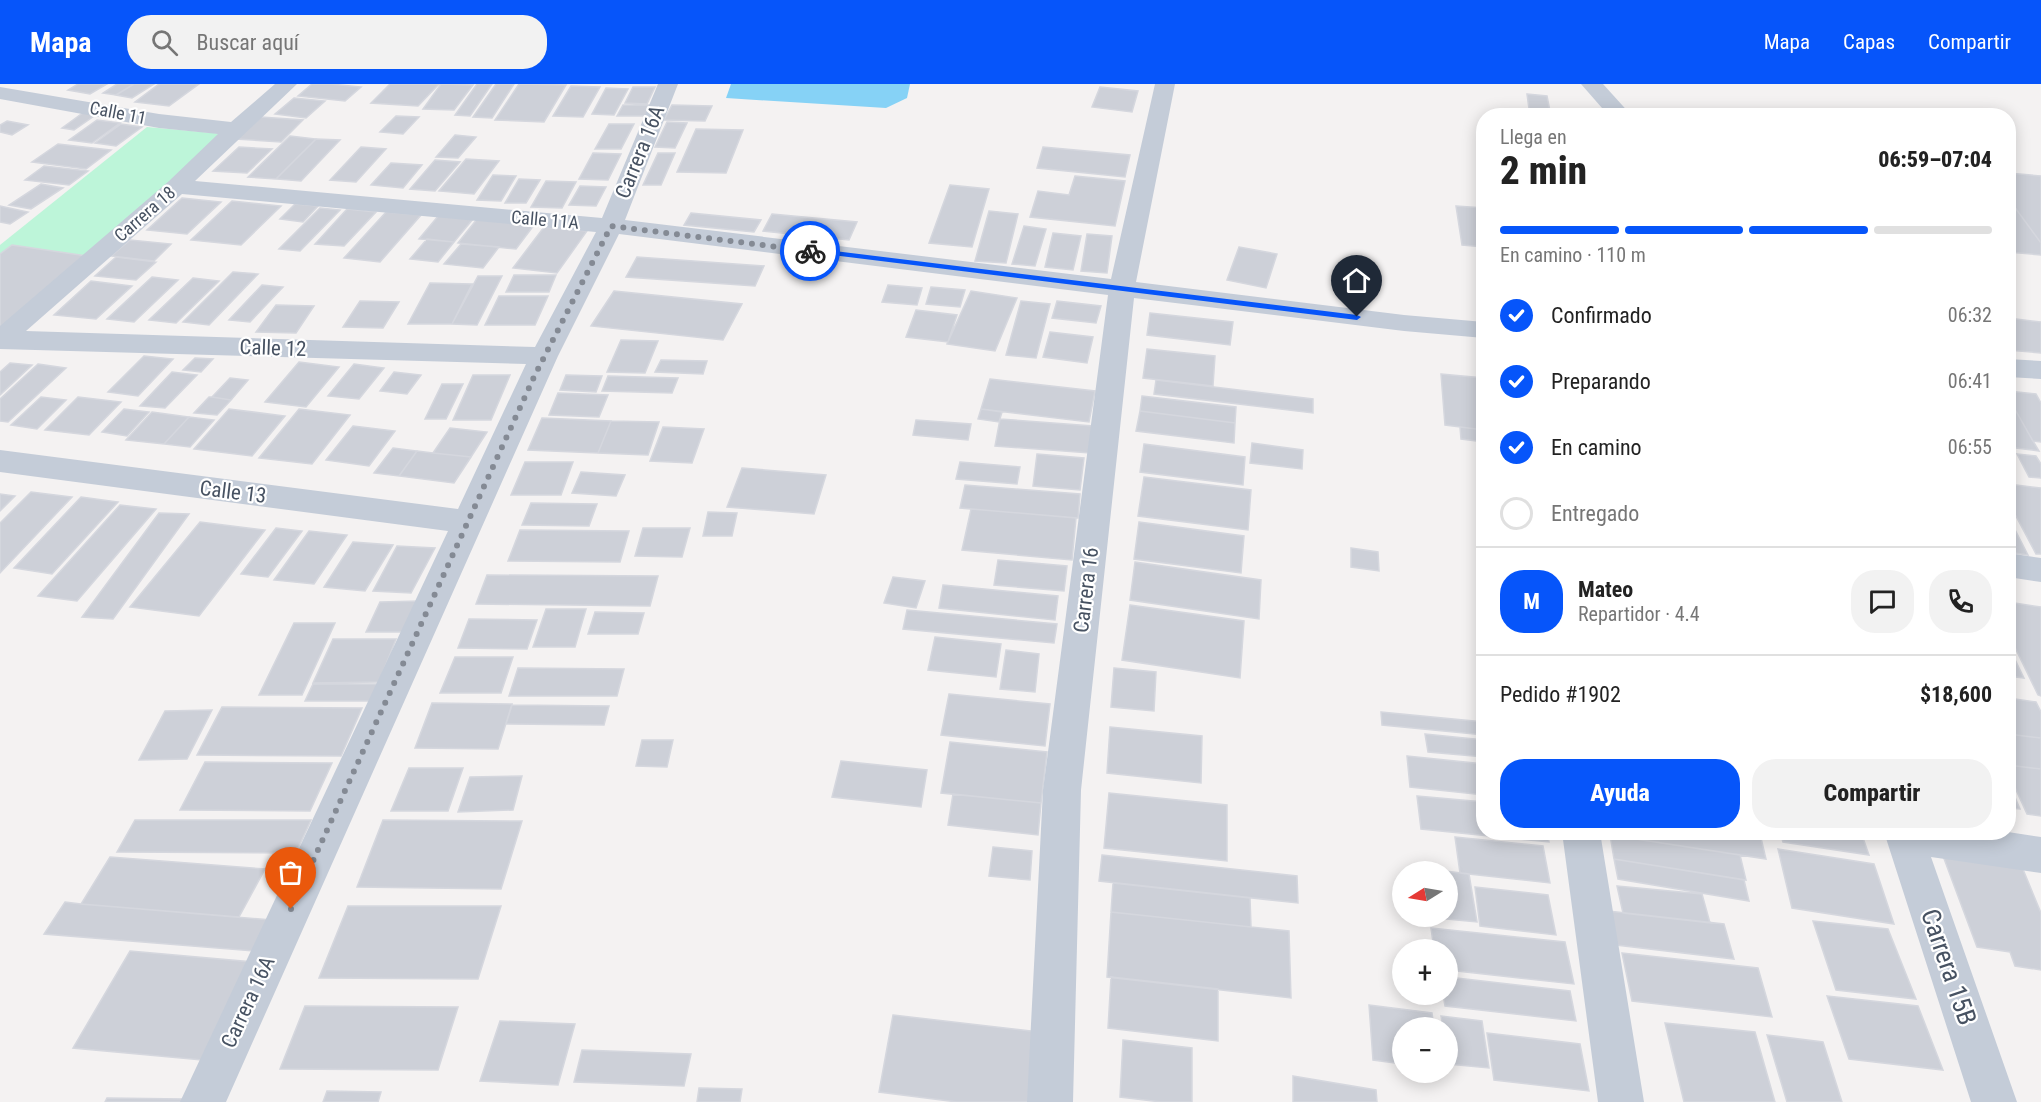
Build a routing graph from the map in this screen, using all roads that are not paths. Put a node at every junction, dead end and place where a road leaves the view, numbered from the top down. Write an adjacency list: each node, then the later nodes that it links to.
1 (287, 84): 7 (street, Carrera 18)
2 (667, 84): 9 (street, Carrera 16A)
3 (1166, 84): 10 (street, Carrera 16)
4 (1591, 84): 6 (street)
5 (0, 93): 7 (street, Calle 11)
6 (1614, 108)
7 (236, 129): 8 (street, Carrera 18)
8 (177, 186): 9 (street, Calle 11A); 12 (street, Carrera 18)
9 (611, 226): 10 (street, Calle 11A); 13 (street, Carrera 16A)
10 (1122, 288): 11 (street, Calle 11A); 25 (street, Carrera 16)
11 (1476, 329)
12 (1, 339): 13 (street, Calle 12)
13 (544, 356): 17 (street, Carrera 16A)
14 (2016, 368): 15 (street)
15 (2041, 370)
16 (0, 461): 17 (street, Calle 13)
17 (467, 522): 24 (street, Carrera 16A)
18 (2016, 567): 19 (street)
19 (2041, 570)
20 (1582, 840): 26 (street)
21 (1906, 840): 27 (street, Carrera 15B)
22 (1943, 840): 23 (street)
23 (2041, 855)
24 (202, 1102)
25 (1050, 1102)
26 (1621, 1102)
27 (1994, 1102)

